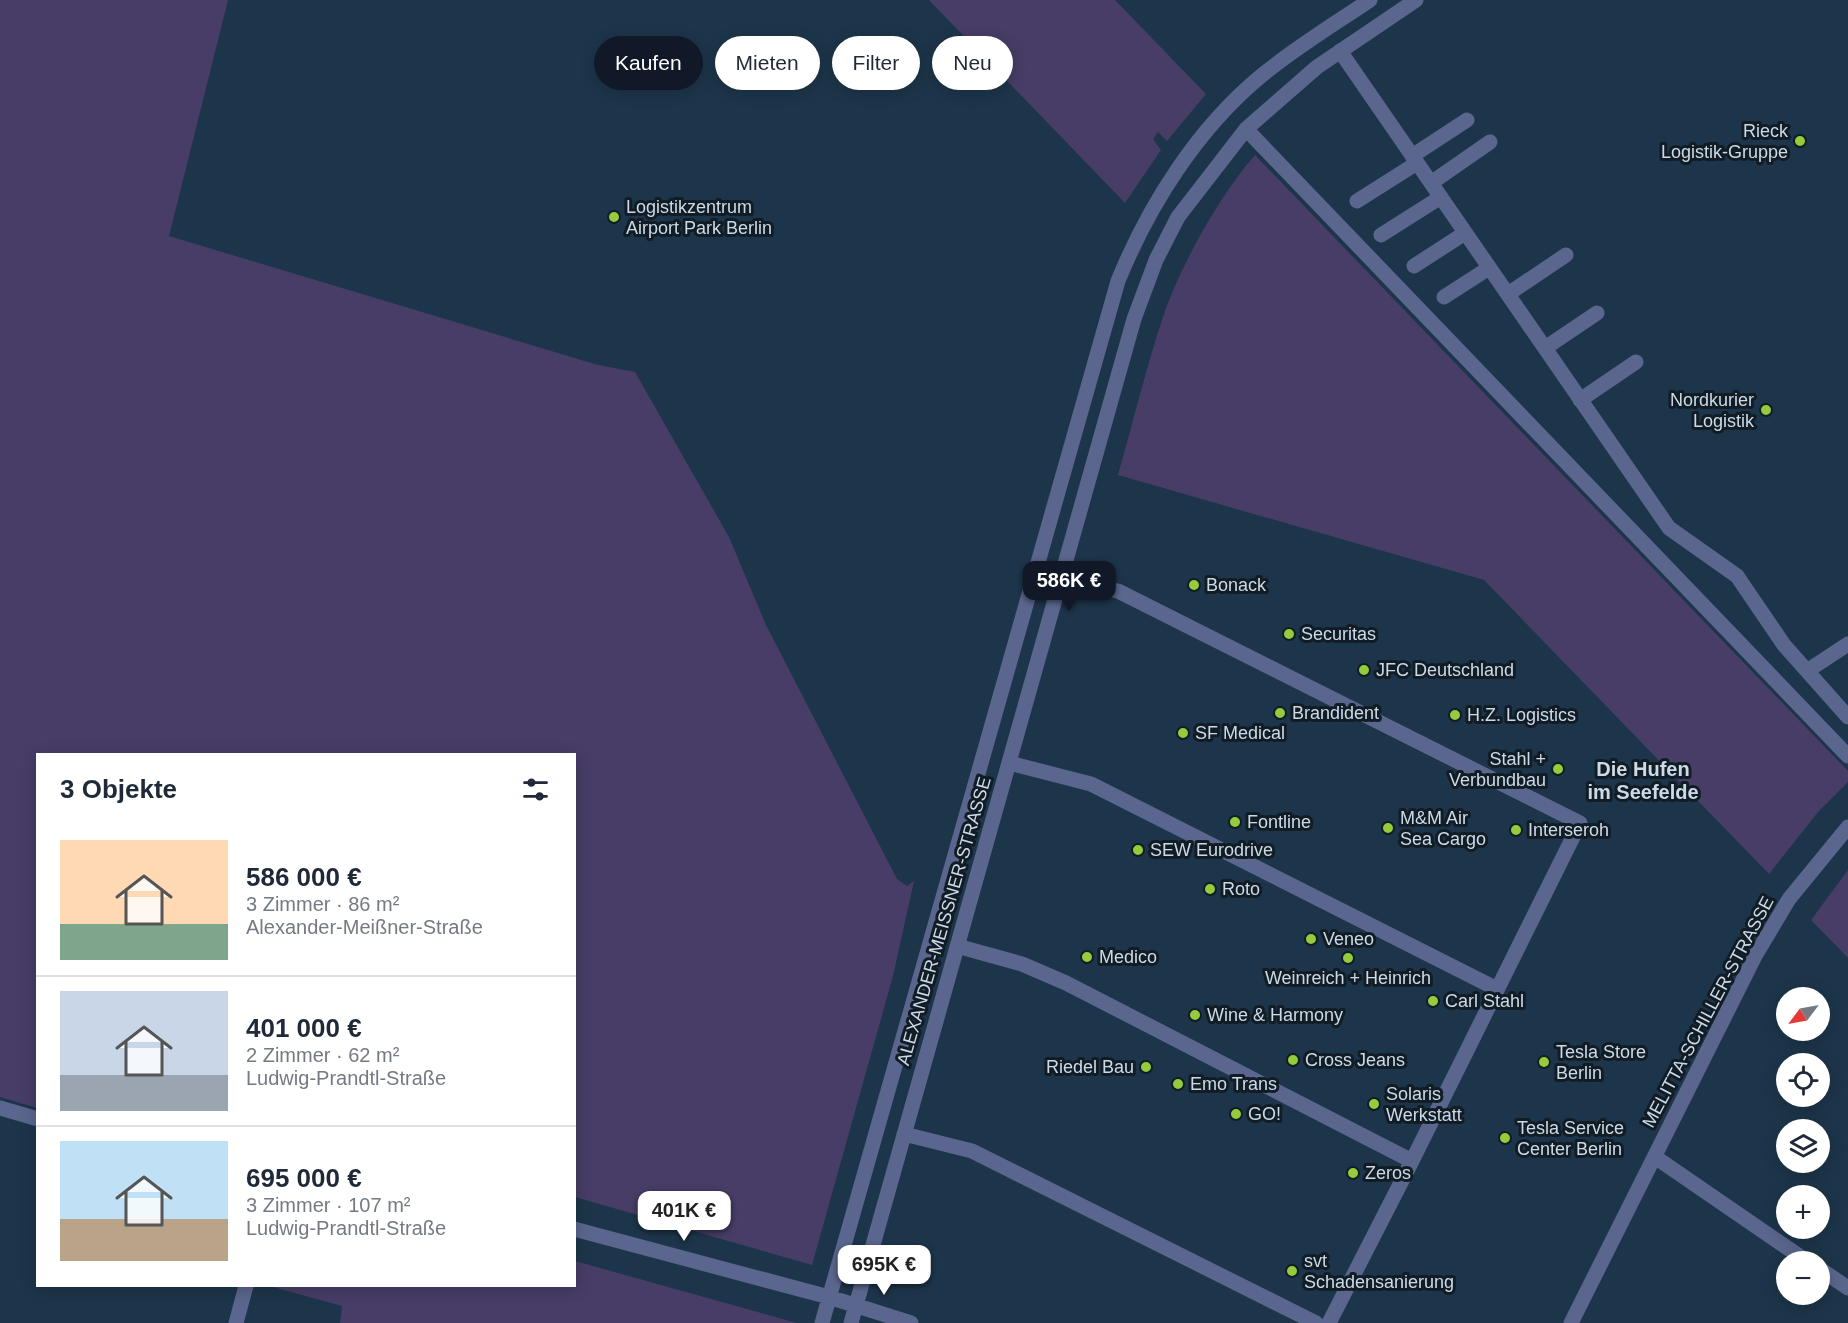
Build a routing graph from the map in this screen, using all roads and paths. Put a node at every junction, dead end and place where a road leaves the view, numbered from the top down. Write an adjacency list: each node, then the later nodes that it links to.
1 (1370, 0): 13 (street, ALEXANDER-MEISSNER-STRASSE)
2 (1416, 0): 3 (street, ALEXANDER-MEISSNER-STRASSE)
3 (1340, 51): 5 (street, ALEXANDER-MEISSNER-STRASSE); 7 (street)
4 (1467, 120): 7 (street)
5 (1246, 129): 15 (street, ALEXANDER-MEISSNER-STRASSE); 31 (street)
6 (1490, 142): 8 (street)
7 (1414, 159): 8 (street); 10 (street)
8 (1431, 183): 9 (street)
9 (1441, 197): 11 (street); 12 (street)
10 (1357, 201)
11 (1465, 233): 16 (street); 17 (street)
12 (1381, 235)
13 (1132, 248): 15 (street); 27 (street, ALEXANDER-MEISSNER-STRASSE)
14 (1566, 255): 18 (street)
15 (1156, 260): 24 (street, ALEXANDER-MEISSNER-STRASSE)
16 (1414, 266)
17 (1489, 268): 18 (street); 19 (street)
18 (1508, 294): 21 (street)
19 (1444, 297)
20 (1597, 313): 21 (street)
21 (1545, 348): 23 (street)
22 (1636, 362): 23 (street)
23 (1580, 400): 26 (street)
24 (1062, 580): 29 (street, ALEXANDER-MEISSNER-STRASSE); 35 (street)
25 (1848, 644): 26 (street)
26 (1807, 671): 28 (street)
27 (1001, 695): 29 (street); 39 (street, ALEXANDER-MEISSNER-STRASSE)
28 (1842, 700): 30 (street)
29 (1026, 702): 32 (street, ALEXANDER-MEISSNER-STRASSE)
30 (1848, 717)
31 (1848, 756)
32 (1009, 763): 34 (street, ALEXANDER-MEISSNER-STRASSE); 35 (street)
33 (1848, 826): 41 (street, MELITTA-SCHILLER-STRASSE)
34 (957, 946): 38 (street, ALEXANDER-MEISSNER-STRASSE); 42 (street)
35 (1497, 989): 42 (street)
36 (0, 1108): 37 (street)
37 (36, 1118)
38 (904, 1134): 40 (street, ALEXANDER-MEISSNER-STRASSE); 54 (street)
39 (873, 1142): 40 (street); 48 (street, ALEXANDER-MEISSNER-STRASSE)
40 (900, 1150): 49 (street, ALEXANDER-MEISSNER-STRASSE)
41 (1655, 1157): 44 (street); 56 (street, MELITTA-SCHILLER-STRASSE)
42 (1412, 1161): 55 (street)
43 (576, 1230): 48 (street)
44 (1792, 1251)
45 (1830, 1276): 47 (street)
46 (246, 1287): 50 (street)
47 (1848, 1288)
48 (829, 1297): 49 (street); 51 (street, ALEXANDER-MEISSNER-STRASSE)
49 (856, 1305): 52 (street, ALEXANDER-MEISSNER-STRASSE); 53 (street)
50 (236, 1323)
51 (822, 1323)
52 (851, 1323)
53 (911, 1323)
54 (1316, 1323)
55 (1329, 1323)
56 (1571, 1323)

